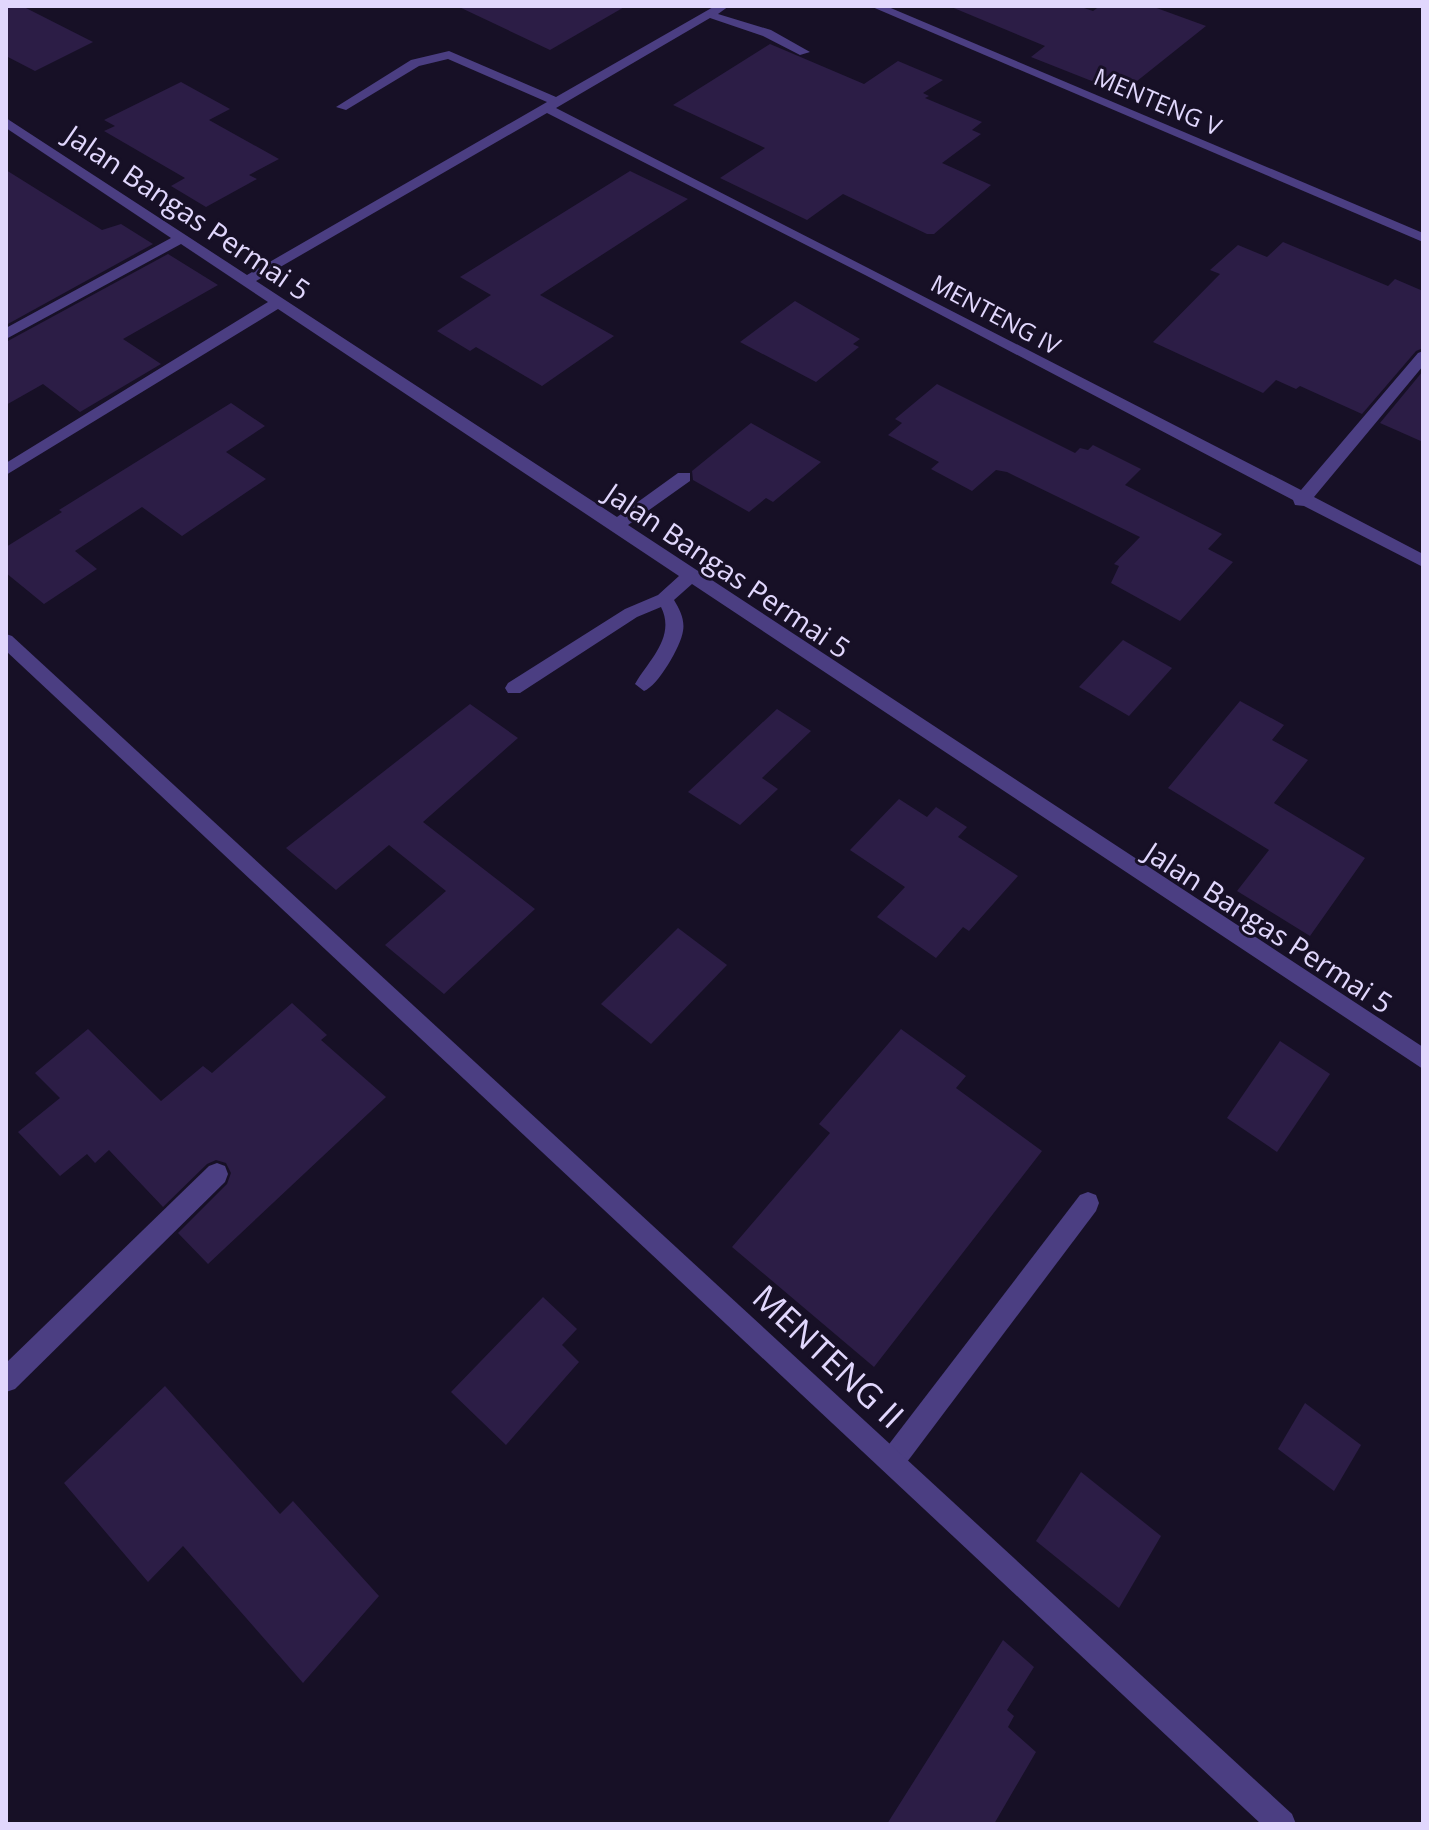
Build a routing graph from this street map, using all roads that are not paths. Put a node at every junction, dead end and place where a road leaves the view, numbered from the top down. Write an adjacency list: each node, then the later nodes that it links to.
1 (723, 6): 3 (street)
2 (876, 6): 9 (street, MENTENG V)
3 (708, 14): 4 (street); 5 (street)
4 (804, 52)
5 (552, 105): 6 (street, MENTENG IV); 10 (street); 16 (street, MENTENG IV)
6 (342, 107)
7 (6, 122): 8 (street, Jalan Bangas Permai 5)
8 (181, 238): 10 (street, Jalan Bangas Permai 5); 12 (street)
9 (1423, 238)
10 (246, 281): 11 (street, Jalan Bangas Permai 5)
11 (278, 302): 14 (street); 17 (street, Jalan Bangas Permai 5)
12 (6, 334)
13 (1423, 356): 16 (street)
14 (6, 470)
15 (684, 477): 17 (street)
16 (1301, 501): 18 (street, MENTENG IV)
17 (616, 526): 19 (street, Jalan Bangas Permai 5)
18 (1423, 561)
19 (689, 577): 20 (street); 24 (street, Jalan Bangas Permai 5)
20 (664, 599): 22 (street); 23 (street)
21 (6, 641): 28 (street, MENTENG II)
22 (644, 684)
23 (514, 688)
24 (1423, 1059)
25 (217, 1174): 27 (street)
26 (1088, 1203): 28 (street)
27 (6, 1380)
28 (892, 1461): 29 (street, MENTENG II)
29 (1282, 1824)

